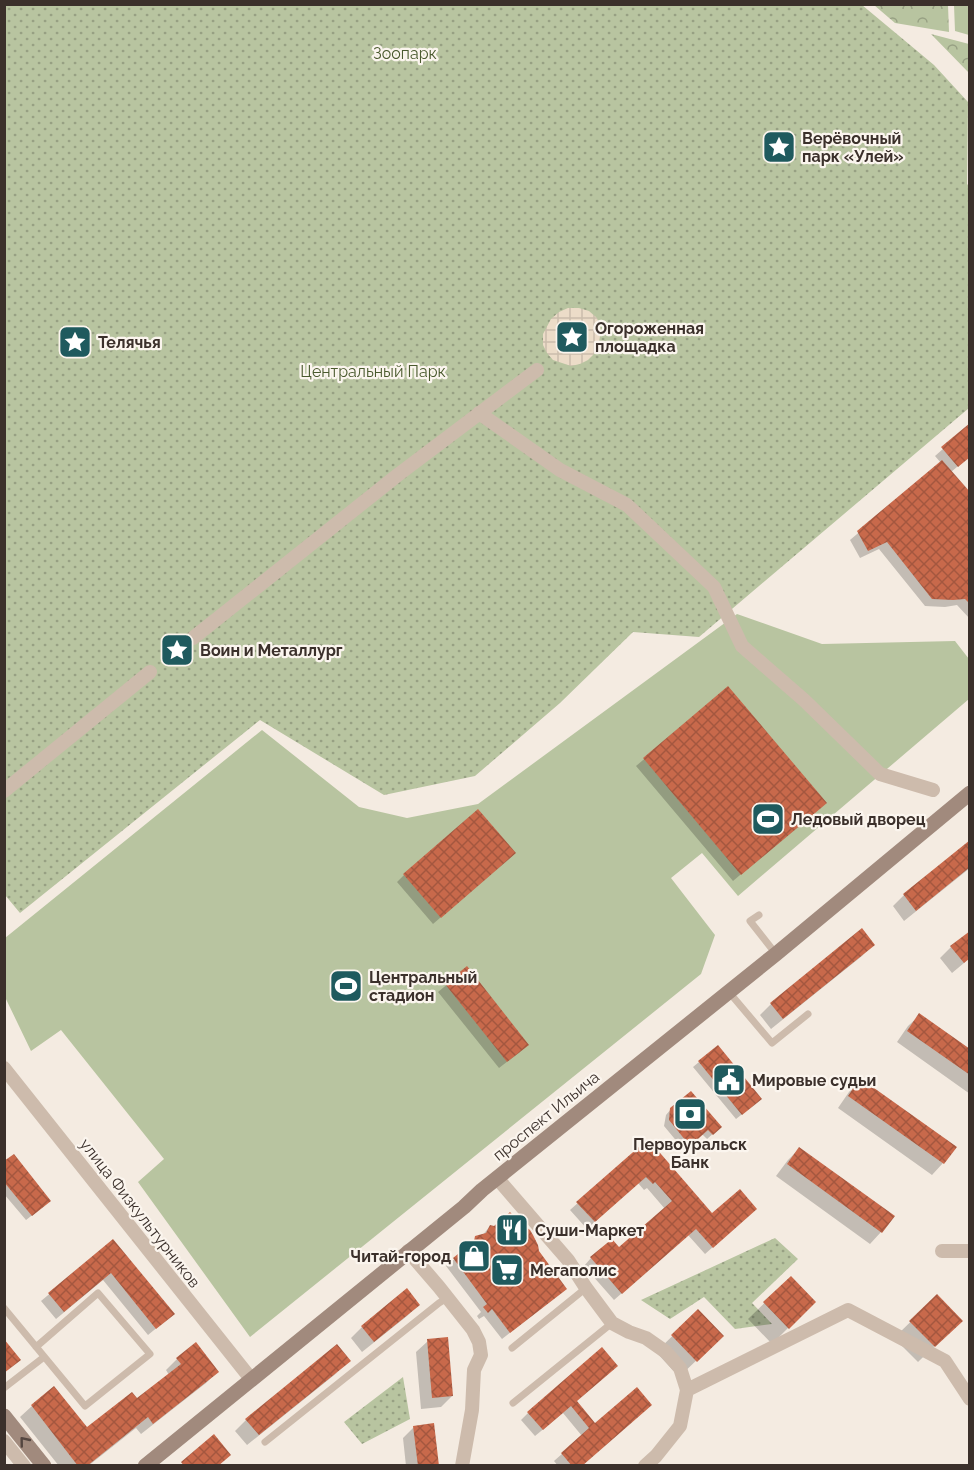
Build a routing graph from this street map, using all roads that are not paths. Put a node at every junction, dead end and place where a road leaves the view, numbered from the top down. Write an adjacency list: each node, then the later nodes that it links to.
1 (537, 370): 2 (street)
2 (479, 413): 3 (street); 5 (street)
3 (193, 638)
4 (150, 672): 6 (street)
5 (933, 790)
6 (4, 791)
7 (969, 793): 9 (main road, проспект Ильича)
8 (759, 915): 9 (lane)
9 (776, 954): 10 (main road, проспект Ильича)
10 (728, 991): 11 (lane); 13 (main road, проспект Ильича)
11 (808, 1014)
12 (4, 1068): 24 (street, улица Физкультурников)
13 (497, 1178): 14 (main road, проспект Ильича); 17 (street)
14 (408, 1251): 18 (street); 24 (main road, проспект Ильича)
15 (942, 1251): 16 (street)
16 (969, 1251)
17 (586, 1288): 20 (street); 22 (lane)
18 (447, 1298): 31 (lane); 35 (street)
19 (4, 1308): 21 (lane)
20 (612, 1323): 26 (street); 28 (lane)
21 (36, 1347): 23 (lane); 23 (lane)
22 (512, 1348)
23 (44, 1357): 25 (lane)
24 (251, 1379): 34 (main road, проспект Ильича)
25 (4, 1388)
26 (687, 1390): 27 (street); 36 (street)
27 (969, 1400)
28 (513, 1403)
29 (4, 1416): 33 (main road, one-way to 29)
30 (4, 1441): 32 (street)
31 (265, 1442)
32 (24, 1466)
33 (44, 1466)
34 (145, 1466)
35 (462, 1466)
36 (645, 1466)

